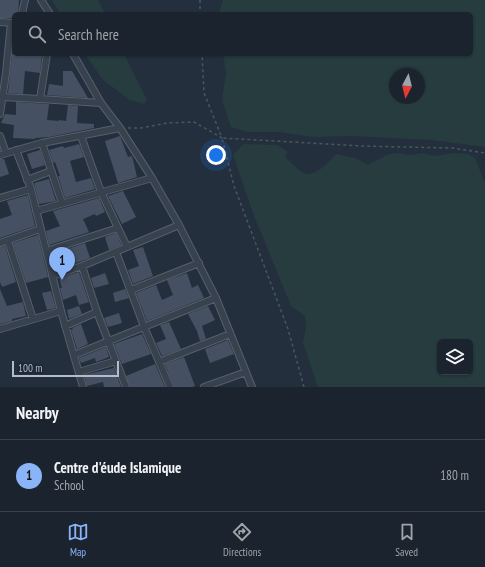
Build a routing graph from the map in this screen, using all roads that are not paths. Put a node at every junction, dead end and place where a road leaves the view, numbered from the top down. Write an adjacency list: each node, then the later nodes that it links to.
1 (25, 0): 3 (street)
2 (41, 0): 4 (street)
3 (22, 12)
4 (49, 12)
5 (0, 22): 6 (street)
6 (12, 23)
7 (12, 28): 10 (street)
8 (47, 56): 12 (street)
9 (74, 56): 13 (street)
10 (3, 73): 11 (street)
11 (2, 96): 12 (street); 14 (street)
12 (40, 99): 13 (street)
13 (101, 103): 15 (street)
14 (0, 114)
15 (120, 128): 17 (street); 22 (street)
16 (0, 136): 20 (street)
17 (81, 136): 18 (street); 25 (street)
18 (42, 143): 19 (street); 21 (street)
19 (16, 150): 20 (street); 23 (street)
20 (3, 154)
21 (51, 171): 23 (street); 27 (street)
22 (152, 178): 25 (street); 29 (street)
23 (27, 180): 24 (street)
24 (31, 189): 26 (street); 28 (street)
25 (101, 192): 27 (street); 30 (street)
26 (0, 198)
27 (62, 204): 28 (street)
28 (36, 211): 31 (street)
29 (179, 225): 34 (street); 37 (street)
30 (118, 228): 34 (street); 35 (street)
31 (40, 229): 32 (street); 35 (street)
32 (8, 240): 33 (street); 44 (street)
33 (0, 243)
34 (127, 247): 36 (street)
35 (46, 251): 39 (street)
36 (116, 252): 38 (street); 40 (street)
37 (199, 263): 40 (street); 41 (street)
38 (82, 266): 39 (street); 43 (street)
39 (52, 276): 42 (street)
40 (131, 290): 46 (street)
41 (216, 298): 46 (street); 48 (street)
42 (61, 311): 44 (street); 45 (street)
43 (97, 312): 45 (street); 49 (street)
44 (33, 319): 47 (street)
45 (65, 326): 50 (street)
46 (144, 327): 49 (street); 52 (street)
47 (0, 329)
48 (230, 334): 52 (street); 54 (street)
49 (109, 341): 50 (street); 51 (street)
50 (74, 356): 53 (street)
51 (116, 361): 53 (street); 56 (street)
52 (159, 362): 57 (street)
53 (79, 372): 55 (street)
54 (246, 372): 58 (street); 59 (street)
55 (83, 387)
56 (126, 387)
57 (170, 387)
58 (204, 387)
59 (252, 387)

